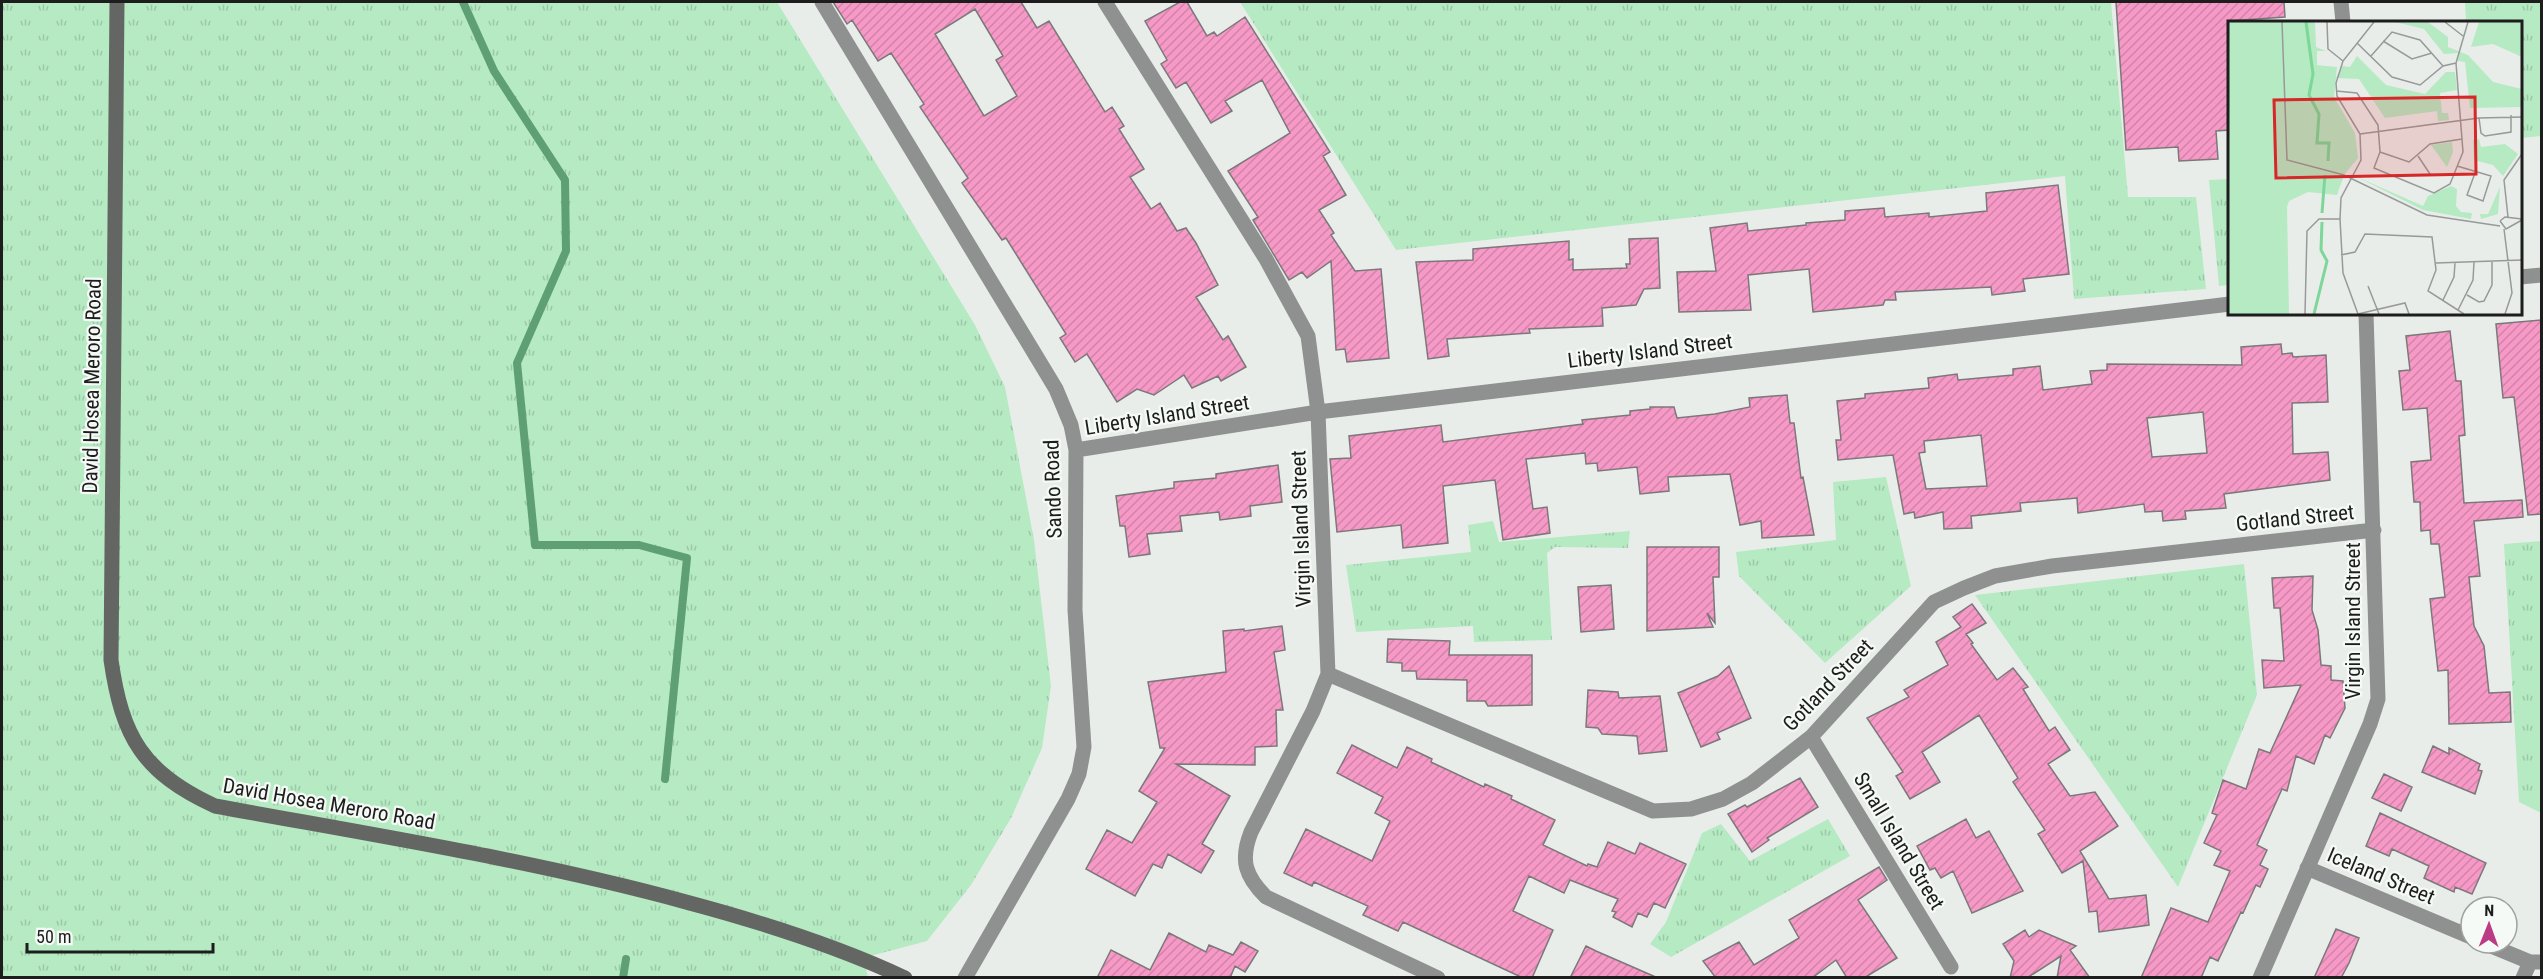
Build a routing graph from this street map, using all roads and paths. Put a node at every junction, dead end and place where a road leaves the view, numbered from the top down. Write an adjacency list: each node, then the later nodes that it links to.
1 (117, 2): 20 (main road, David Hosea Meroro Road)
2 (822, 2): 11 (street, Sando Road)
3 (1105, 2): 10 (street, Virgin Island Street)
4 (2341, 2): 5 (street)
5 (2343, 21)
6 (2541, 275): 7 (street)
7 (2522, 277)
8 (2228, 304): 10 (street, Liberty Island Street)
9 (2366, 315): 12 (street, Virgin Island Street)
10 (1318, 412): 11 (street, Liberty Island Street); 13 (street, Virgin Island Street)
11 (1076, 450): 21 (street, Sando Road)
12 (2374, 530): 14 (street, Gotland Street); 15 (street, Virgin Island Street)
13 (1328, 674): 14 (street, Gotland Street); 22 (street, Virgin Island Street)
14 (1811, 737): 19 (street, Small Island Street)
15 (2307, 868): 16 (street, Iceland Street); 23 (street, Virgin Island Street)
16 (2459, 932)
17 (2517, 955): 18 (street)
18 (2536, 962): 24 (street)
19 (1951, 967)
20 (905, 978)
21 (965, 978)
22 (1438, 978)
23 (2260, 978)
24 (2523, 978)

